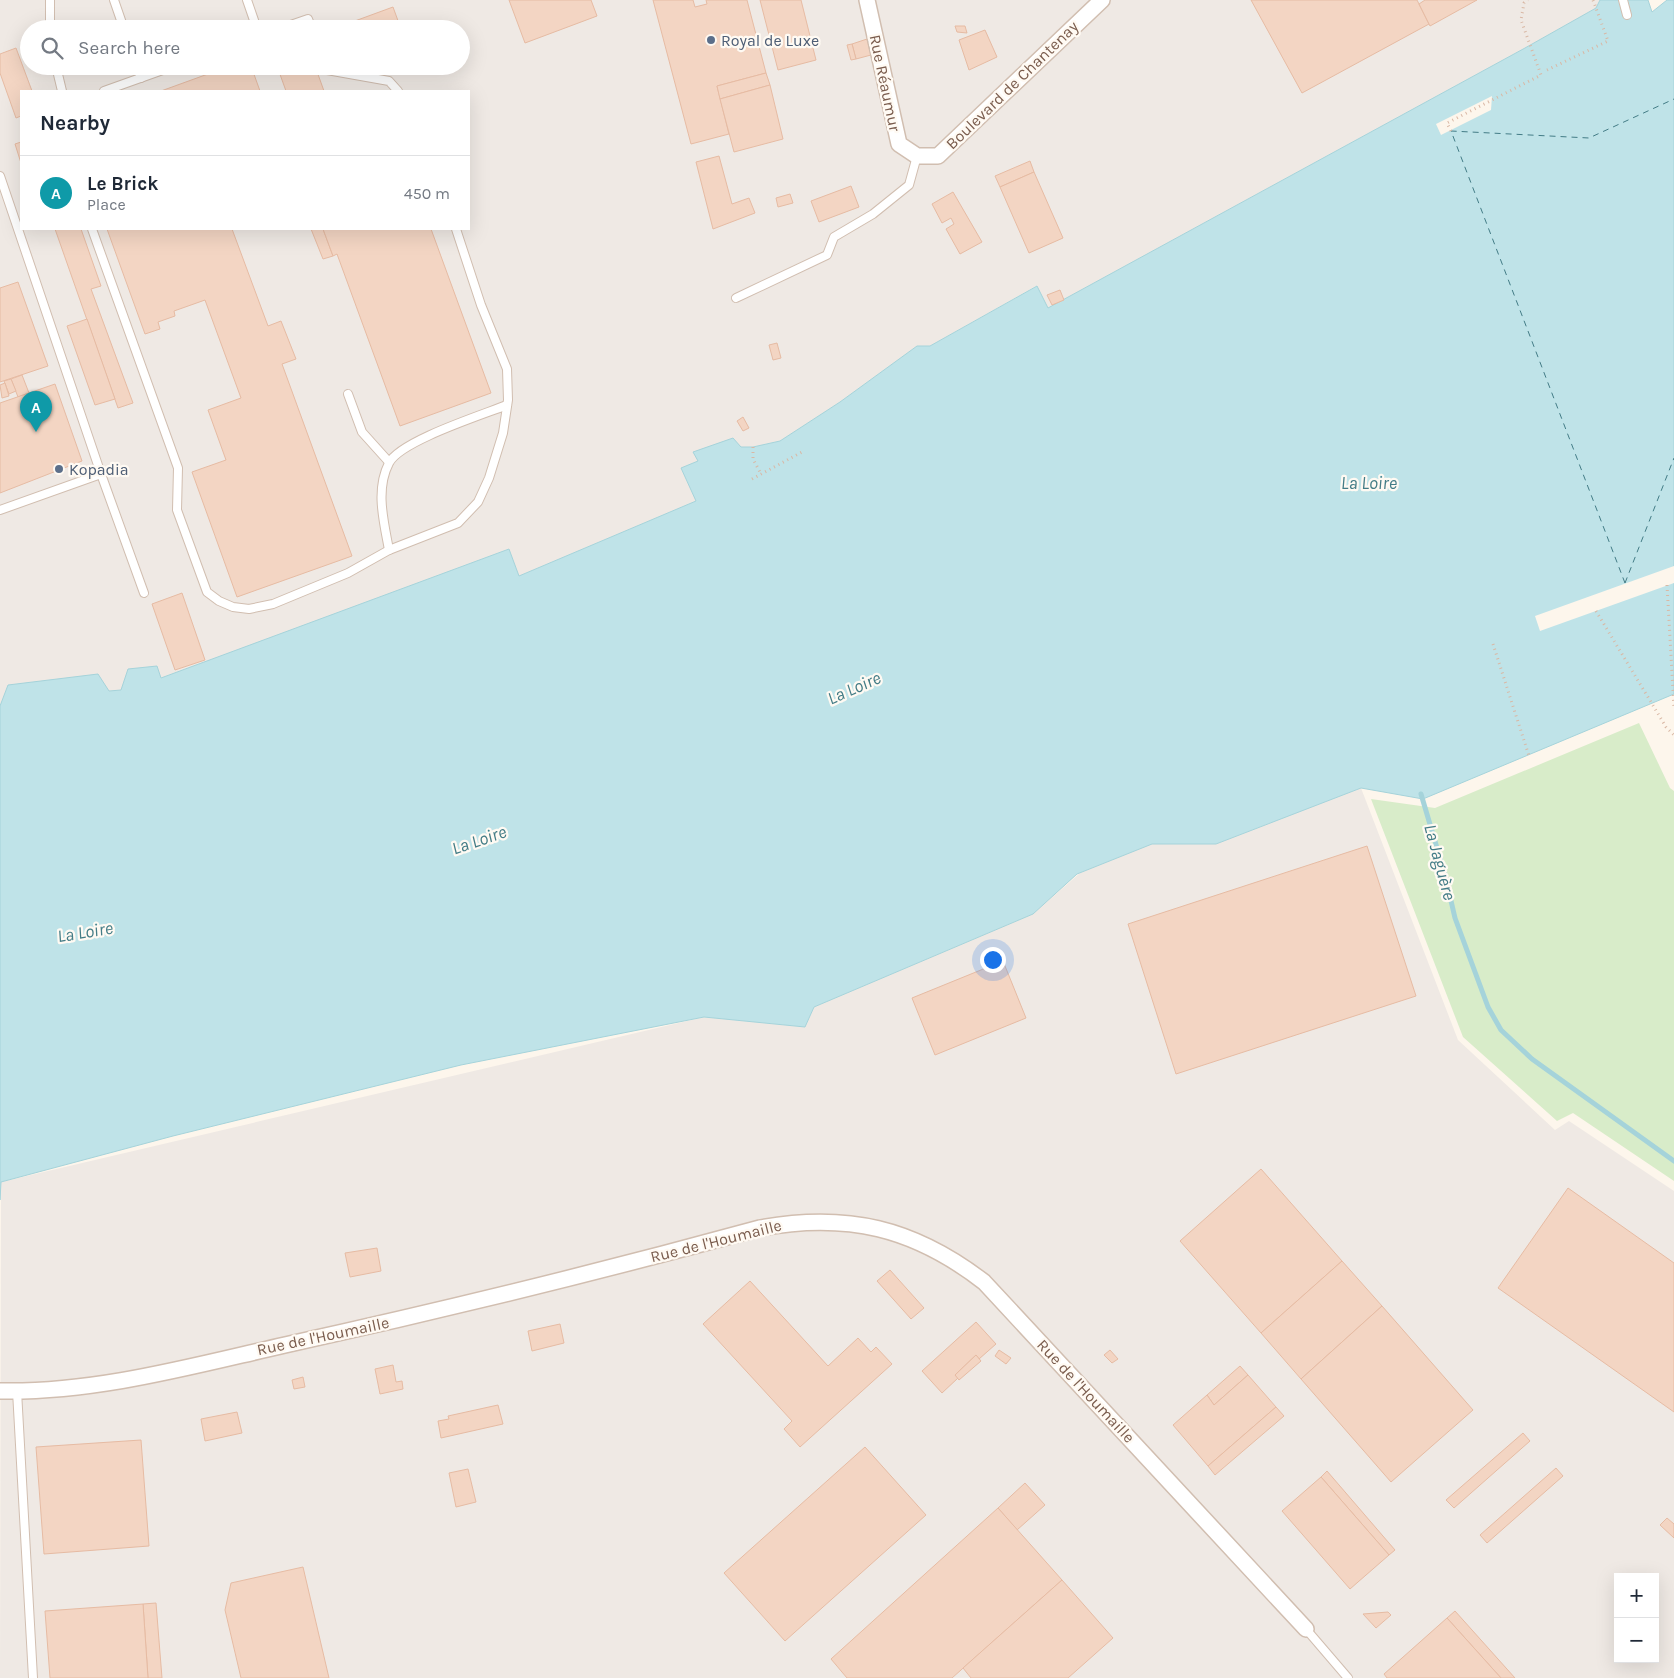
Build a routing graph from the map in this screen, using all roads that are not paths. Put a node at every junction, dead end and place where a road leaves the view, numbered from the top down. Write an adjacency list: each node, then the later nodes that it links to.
1 (50, 0): 8 (lane)
2 (114, 0): 9 (lane)
3 (247, 0): 10 (lane)
4 (867, 0): 19 (street, Rue Réaumur)
5 (1102, 0): 19 (street, Boulevard de Chantenay)
6 (1623, 0): 7 (lane)
7 (1627, 15)
8 (50, 20)
9 (121, 20)
10 (254, 20)
11 (58, 75): 16 (lane)
12 (140, 75): 15 (lane)
13 (149, 75): 15 (lane)
14 (355, 75): 18 (lane)
15 (141, 78): 17 (lane)
16 (62, 90)
17 (107, 90)
18 (397, 90)
19 (917, 156): 23 (lane)
20 (0, 176): 27 (lane)
21 (92, 230): 29 (lane)
22 (456, 230): 25 (lane)
23 (736, 298)
24 (348, 394): 26 (lane)
25 (507, 405): 26 (lane); 29 (lane)
26 (389, 462): 29 (lane)
27 (101, 474): 28 (lane); 30 (lane)
28 (0, 510)
29 (389, 550)
30 (144, 593)
31 (0, 1391): 32 (street, Rue de l'Houmaille)
32 (17, 1392): 33 (street, Rue de l'Houmaille); 34 (lane)
33 (1306, 1629): 35 (lane, Rue de l'Houmaille)
34 (33, 1678)
35 (1348, 1678)

